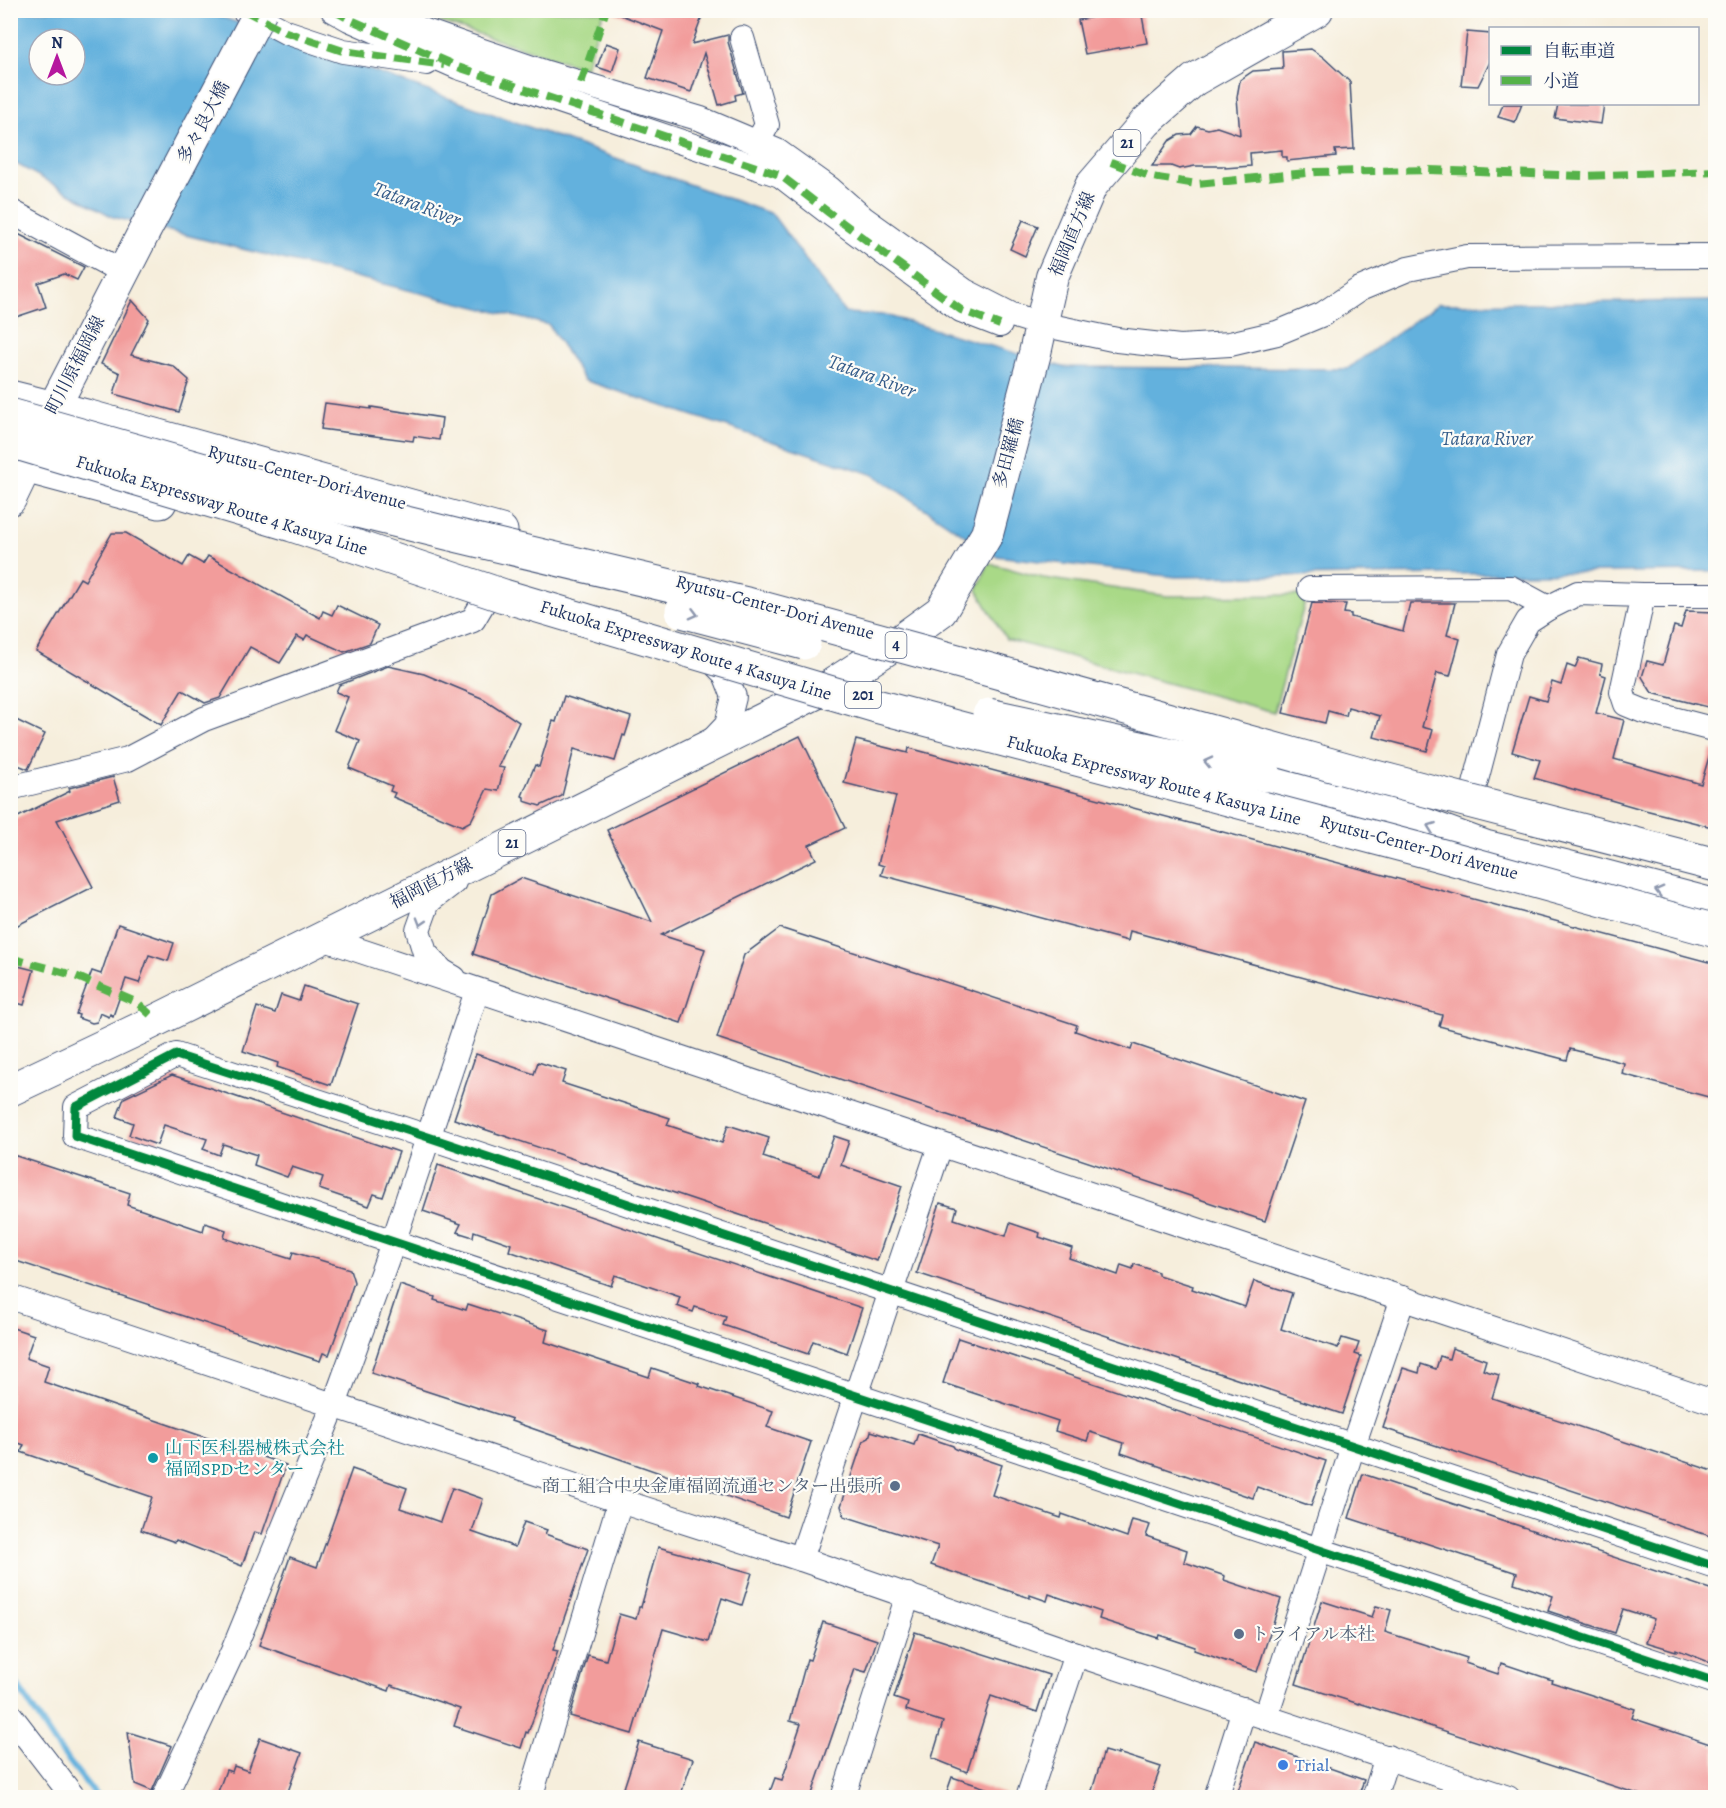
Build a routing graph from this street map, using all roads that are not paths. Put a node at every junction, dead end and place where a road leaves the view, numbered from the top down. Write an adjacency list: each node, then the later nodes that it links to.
1 (244, 10): 7 (street)
2 (261, 10): 10 (main road, 多々良大橋, bridge)
3 (333, 10): 7 (street)
4 (374, 10): 8 (street)
5 (1317, 10): 14 (main road, 福岡直方線 / 21)
6 (742, 38): 8 (street)
7 (458, 67): 13 (street)
8 (758, 143): 14 (street)
9 (10, 211): 12 (street)
10 (144, 232): 12 (main road, 町川原福岡線)
11 (1716, 256): 14 (street)
12 (123, 272): 16 (main road, 町川原福岡線)
13 (1000, 325)
14 (1038, 339): 21 (main road, 多田羅橋 / 21)
15 (10, 397): 16 (highway, Ryutsu-Center-Dori Avenue)
16 (53, 409): 18 (main road, 町川原福岡線); 28 (highway, Ryutsu-Center-Dori Avenue)
17 (10, 415): 20 (highway, Fukuoka Expressway Route 4 Kasuya Line / 4, bridge)
18 (16, 456): 19 (main road, 町川原福岡線); 23 (highway, Ryutsu-Center-Dori Avenue / 201); 29 (highway, Fukuoka Expressway Route 4 Kasuya Line, bridge)
19 (10, 499)
20 (459, 536): 33 (highway, one-way to 33, bridge); 38 (highway, Fukuoka Expressway Route 4 Kasuya Line / 4, bridge)
21 (977, 551): 28 (main road, 福岡直方線 / 21)
22 (1310, 589): 26 (street)
23 (489, 593): 27 (highway, Ryutsu-Center-Dori Avenue / 201); 34 (street)
24 (1716, 594): 25 (street)
25 (1643, 595): 26 (street); 31 (street)
26 (1548, 608): 35 (street)
27 (648, 639): 30 (highway, Ryutsu-Center-Dori Avenue / 201); 32 (street)
28 (901, 640): 30 (main road, 福岡直方線 / 21); 33 (highway, Ryutsu-Center-Dori Avenue)
29 (740, 665): 39 (highway, one-way to 29, bridge); 40 (highway, Fukuoka Expressway Route 4 Kasuya Line, bridge)
30 (830, 686): 32 (main road, 福岡直方線 / 21); 40 (highway, Ryutsu-Center-Dori Avenue / 201)
31 (1716, 730)
32 (705, 748): 36 (main road, 福岡直方線 / 21)
33 (1422, 778): 35 (highway, Ryutsu-Center-Dori Avenue)
34 (10, 788)
35 (1473, 792): 37 (highway, Ryutsu-Center-Dori Avenue)
36 (491, 853): 41 (main road, 福岡直方線 / 21); 42 (street, one-way to 42)
37 (1716, 855)
38 (1716, 865)
39 (1716, 906)
40 (1716, 930)
41 (322, 938): 42 (street); 43 (main road, 福岡直方線 / 21)
42 (477, 991): 44 (street); 45 (street)
43 (10, 1090)
44 (428, 1137): 46 (street); 46 (street); 47 (street)
45 (940, 1146): 47 (street); 49 (street)
46 (393, 1243): 50 (street); 52 (street)
47 (891, 1292): 50 (street); 53 (street)
48 (10, 1297): 52 (street)
49 (1403, 1298): 51 (street); 53 (street)
50 (855, 1396): 55 (street); 56 (street)
51 (1716, 1403)
52 (334, 1406): 54 (street); 65 (street)
53 (1353, 1446): 55 (street); 57 (street)
54 (620, 1501): 56 (street); 66 (street)
55 (1320, 1552): 60 (street); 61 (street)
56 (801, 1559): 58 (street)
57 (1716, 1567)
58 (908, 1595): 59 (street); 67 (street)
59 (1076, 1654): 61 (street); 68 (street)
60 (1716, 1682)
61 (1255, 1713): 63 (street); 69 (street)
62 (10, 1715): 64 (street)
63 (1388, 1757): 70 (street); 71 (street)
64 (74, 1797)
65 (164, 1797)
66 (530, 1797)
67 (843, 1797)
68 (1028, 1797)
69 (1216, 1797)
70 (1374, 1797)
71 (1508, 1797)

